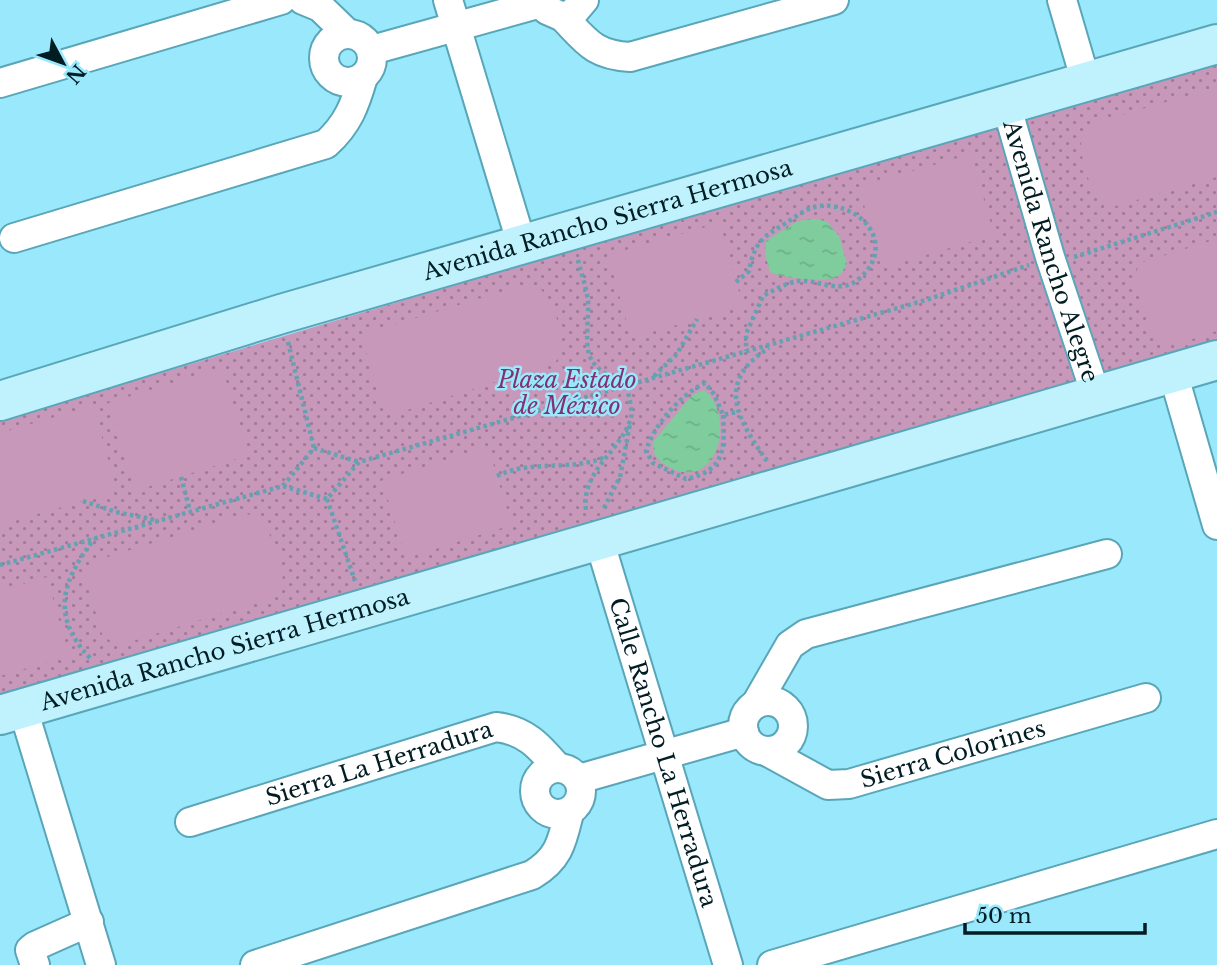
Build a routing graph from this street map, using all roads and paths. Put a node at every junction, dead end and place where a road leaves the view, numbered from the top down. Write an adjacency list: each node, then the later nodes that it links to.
1 (281, 0): 12 (street)
2 (303, 0): 7 (street)
3 (834, 0): 5 (street)
4 (1062, 0): 11 (street)
5 (557, 5): 6 (street)
6 (452, 13): 9 (street); 17 (street)
7 (347, 33): 9 (street); 10 (street)
8 (1217, 44): 11 (street, Avenida Rancho Sierra Hermosa)
9 (372, 50): 10 (street)
10 (363, 77): 16 (street)
11 (1086, 82): 13 (street, Avenida Rancho Sierra Hermosa)
12 (0, 83)
13 (1006, 104): 15 (street, Avenida Rancho Sierra Hermosa); 18 (street, Avenida Rancho Alegre)
14 (1217, 212): 18 (path)
15 (572, 230): 17 (street, Avenida Rancho Sierra Hermosa); 27 (path)
16 (14, 238)
17 (522, 245): 20 (street, Avenida Rancho Sierra Hermosa)
18 (1050, 257): 22 (path); 28 (street, Avenida Rancho Alegre)
19 (736, 282): 23 (path)
20 (281, 314): 29 (street, Avenida Rancho Sierra Hermosa); 33 (path)
21 (697, 319): 26 (path)
22 (776, 343): 23 (path); 30 (path)
23 (746, 351): 26 (path)
24 (1217, 360): 25 (street, Avenida Rancho Sierra Hermosa)
25 (1173, 373): 28 (street, Avenida Rancho Sierra Hermosa); 45 (street)
26 (650, 379): 27 (path)
27 (627, 386): 32 (path); 35 (path)
28 (1097, 398): 39 (street, Avenida Rancho Sierra Hermosa)
29 (0, 401)
30 (736, 412): 31 (path); 39 (path)
31 (723, 415): 31 (path)
32 (632, 416): 34 (path); 44 (path)
33 (314, 448): 35 (path); 38 (path)
34 (606, 456): 36 (path); 44 (path)
35 (359, 462): 40 (path)
36 (497, 476)
37 (181, 477): 42 (path)
38 (283, 486): 40 (path); 42 (path)
39 (785, 487): 44 (street, Avenida Rancho Sierra Hermosa)
40 (327, 499): 49 (path)
41 (83, 501): 43 (path)
42 (190, 511): 43 (path)
43 (157, 520): 46 (path)
44 (593, 525): 49 (street, Avenida Rancho Sierra Hermosa); 56 (street, Calle Rancho La Herradura)
45 (1217, 525)
46 (95, 538): 48 (path); 50 (path)
47 (1107, 554): 52 (street)
48 (0, 565)
49 (364, 607): 50 (street, Avenida Rancho Sierra Hermosa)
50 (114, 682): 53 (street, Avenida Rancho Sierra Hermosa)
51 (1146, 698): 55 (street, Sierra Colorines)
52 (757, 704): 54 (street); 55 (street)
53 (11, 712): 61 (street)
54 (744, 732): 55 (street, Sierra Colorines); 56 (street)
55 (765, 751)
56 (665, 755): 57 (street); 65 (street, Calle Rancho La Herradura)
57 (568, 773): 58 (street); 58 (street); 59 (street, Sierra La Herradura)
58 (569, 813): 64 (street)
59 (190, 822)
60 (1217, 834): 66 (street)
61 (89, 922): 62 (street); 63 (street)
62 (35, 965)
63 (100, 965)
64 (255, 965)
65 (728, 965)
66 (772, 965)

